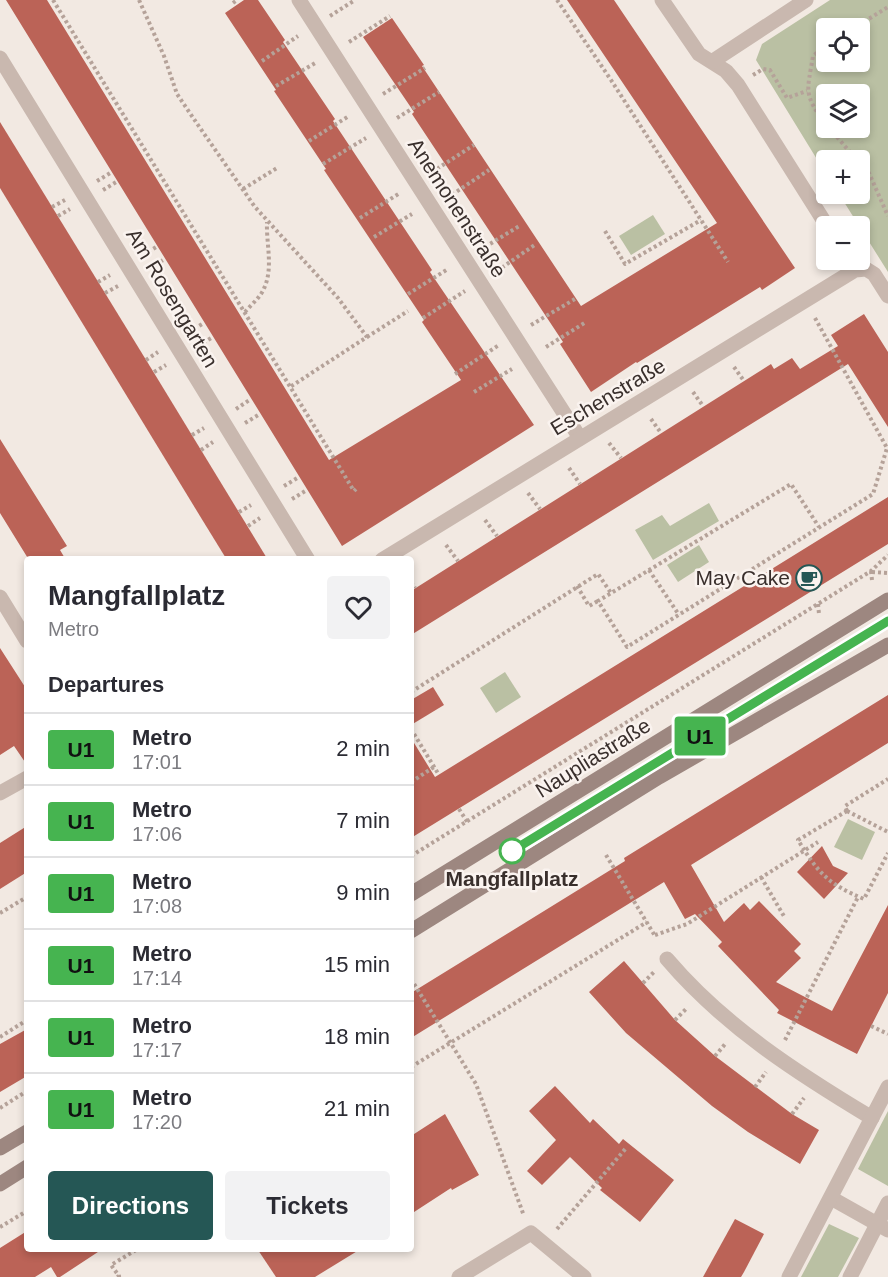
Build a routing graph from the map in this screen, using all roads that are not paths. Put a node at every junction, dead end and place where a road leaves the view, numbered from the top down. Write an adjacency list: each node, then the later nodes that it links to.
1 (299, 0): 10 (street, Anemonenstraße)
2 (662, 0): 5 (street)
3 (806, 0): 5 (street)
4 (0, 58): 11 (street, Am Rosengarten)
5 (713, 61): 6 (street)
6 (821, 216)
7 (846, 270): 10 (street, Eschenstraße)
8 (868, 270): 9 (street)
9 (888, 296)
10 (580, 438): 12 (street, Eschenstraße)
11 (306, 556)
12 (388, 556)
13 (0, 597): 15 (street)
14 (888, 600): 19 (street, Naupliastraße)
15 (24, 636)
16 (888, 645): 20 (street)
17 (24, 779): 18 (street)
18 (0, 794)
19 (414, 892)
20 (414, 929)
21 (667, 959): 23 (street)
22 (888, 1087): 23 (street)
23 (872, 1118): 28 (street)
24 (24, 1134): 25 (street)
25 (0, 1148)
26 (24, 1169): 27 (street)
27 (0, 1184)
28 (831, 1198): 30 (street); 33 (street)
29 (888, 1203): 30 (street)
30 (883, 1227): 34 (street)
31 (459, 1277): 32 (street)
32 (585, 1277)
33 (789, 1277)
34 (850, 1277)

